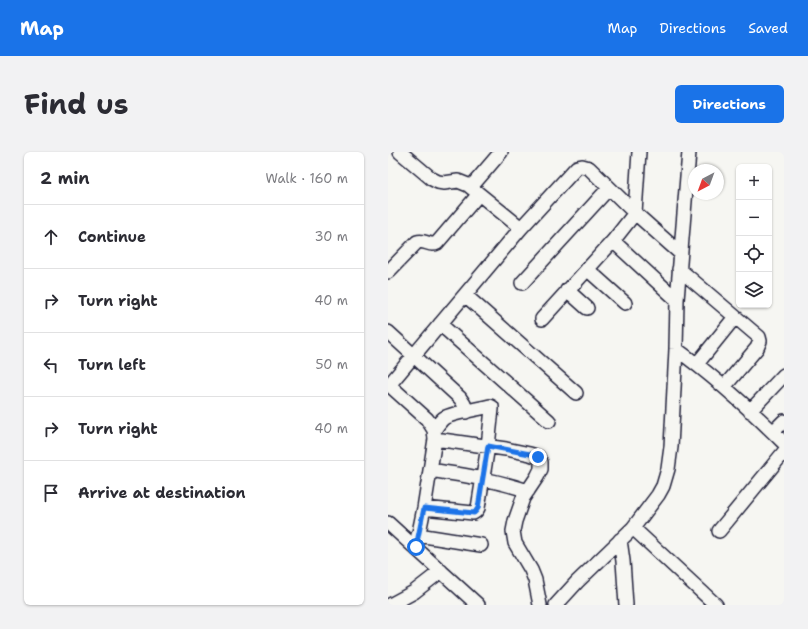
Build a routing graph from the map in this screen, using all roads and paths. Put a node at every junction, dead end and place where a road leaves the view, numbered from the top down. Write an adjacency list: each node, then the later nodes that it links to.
1 (400, 152): 6 (street)
2 (501, 152): 6 (street)
3 (639, 152): 7 (street)
4 (689, 152): 10 (street)
5 (609, 188): 7 (street); 8 (street); 14 (street)
6 (475, 191): 8 (street); 13 (street)
7 (635, 213): 9 (street); 10 (street)
8 (521, 228): 16 (street)
9 (613, 241): 11 (street); 17 (street)
10 (680, 253): 12 (street)
11 (588, 269): 15 (street); 18 (street)
12 (679, 269): 17 (street); 20 (street)
13 (388, 272)
14 (522, 283)
15 (567, 290): 19 (street); 21 (street)
16 (465, 295): 22 (street); 30 (street)
17 (677, 300): 24 (street)
18 (625, 303)
19 (587, 308)
20 (735, 317): 26 (street); 29 (street)
21 (542, 319)
22 (440, 324): 25 (street); 33 (street)
23 (388, 332): 25 (street)
24 (676, 349): 26 (street); 45 (street)
25 (414, 355): 28 (street); 32 (street)
26 (697, 364): 29 (street)
27 (784, 375): 31 (street)
28 (388, 385): 36 (street)
29 (724, 387): 31 (street)
30 (576, 393)
31 (750, 411): 35 (street)
32 (466, 412): 36 (street); 38 (street)
33 (549, 421)
34 (784, 421): 35 (street)
35 (773, 432): 37 (street)
36 (435, 434): 38 (street); 40 (street)
37 (784, 443)
38 (488, 446): 41 (street); 42 (street)
39 (784, 452): 46 (street)
40 (430, 470): 41 (street); 43 (street)
41 (483, 478): 42 (street); 43 (street)
42 (528, 491): 53 (street)
43 (424, 508): 48 (street)
44 (388, 523): 48 (street)
45 (633, 528): 47 (street); 56 (street)
46 (719, 531)
47 (620, 540): 54 (street); 55 (street)
48 (417, 541): 49 (street); 50 (street)
49 (481, 546)
50 (441, 571): 51 (street); 52 (street)
51 (390, 605)
52 (478, 605)
53 (540, 605)
54 (556, 605)
55 (626, 605)
56 (716, 605)

